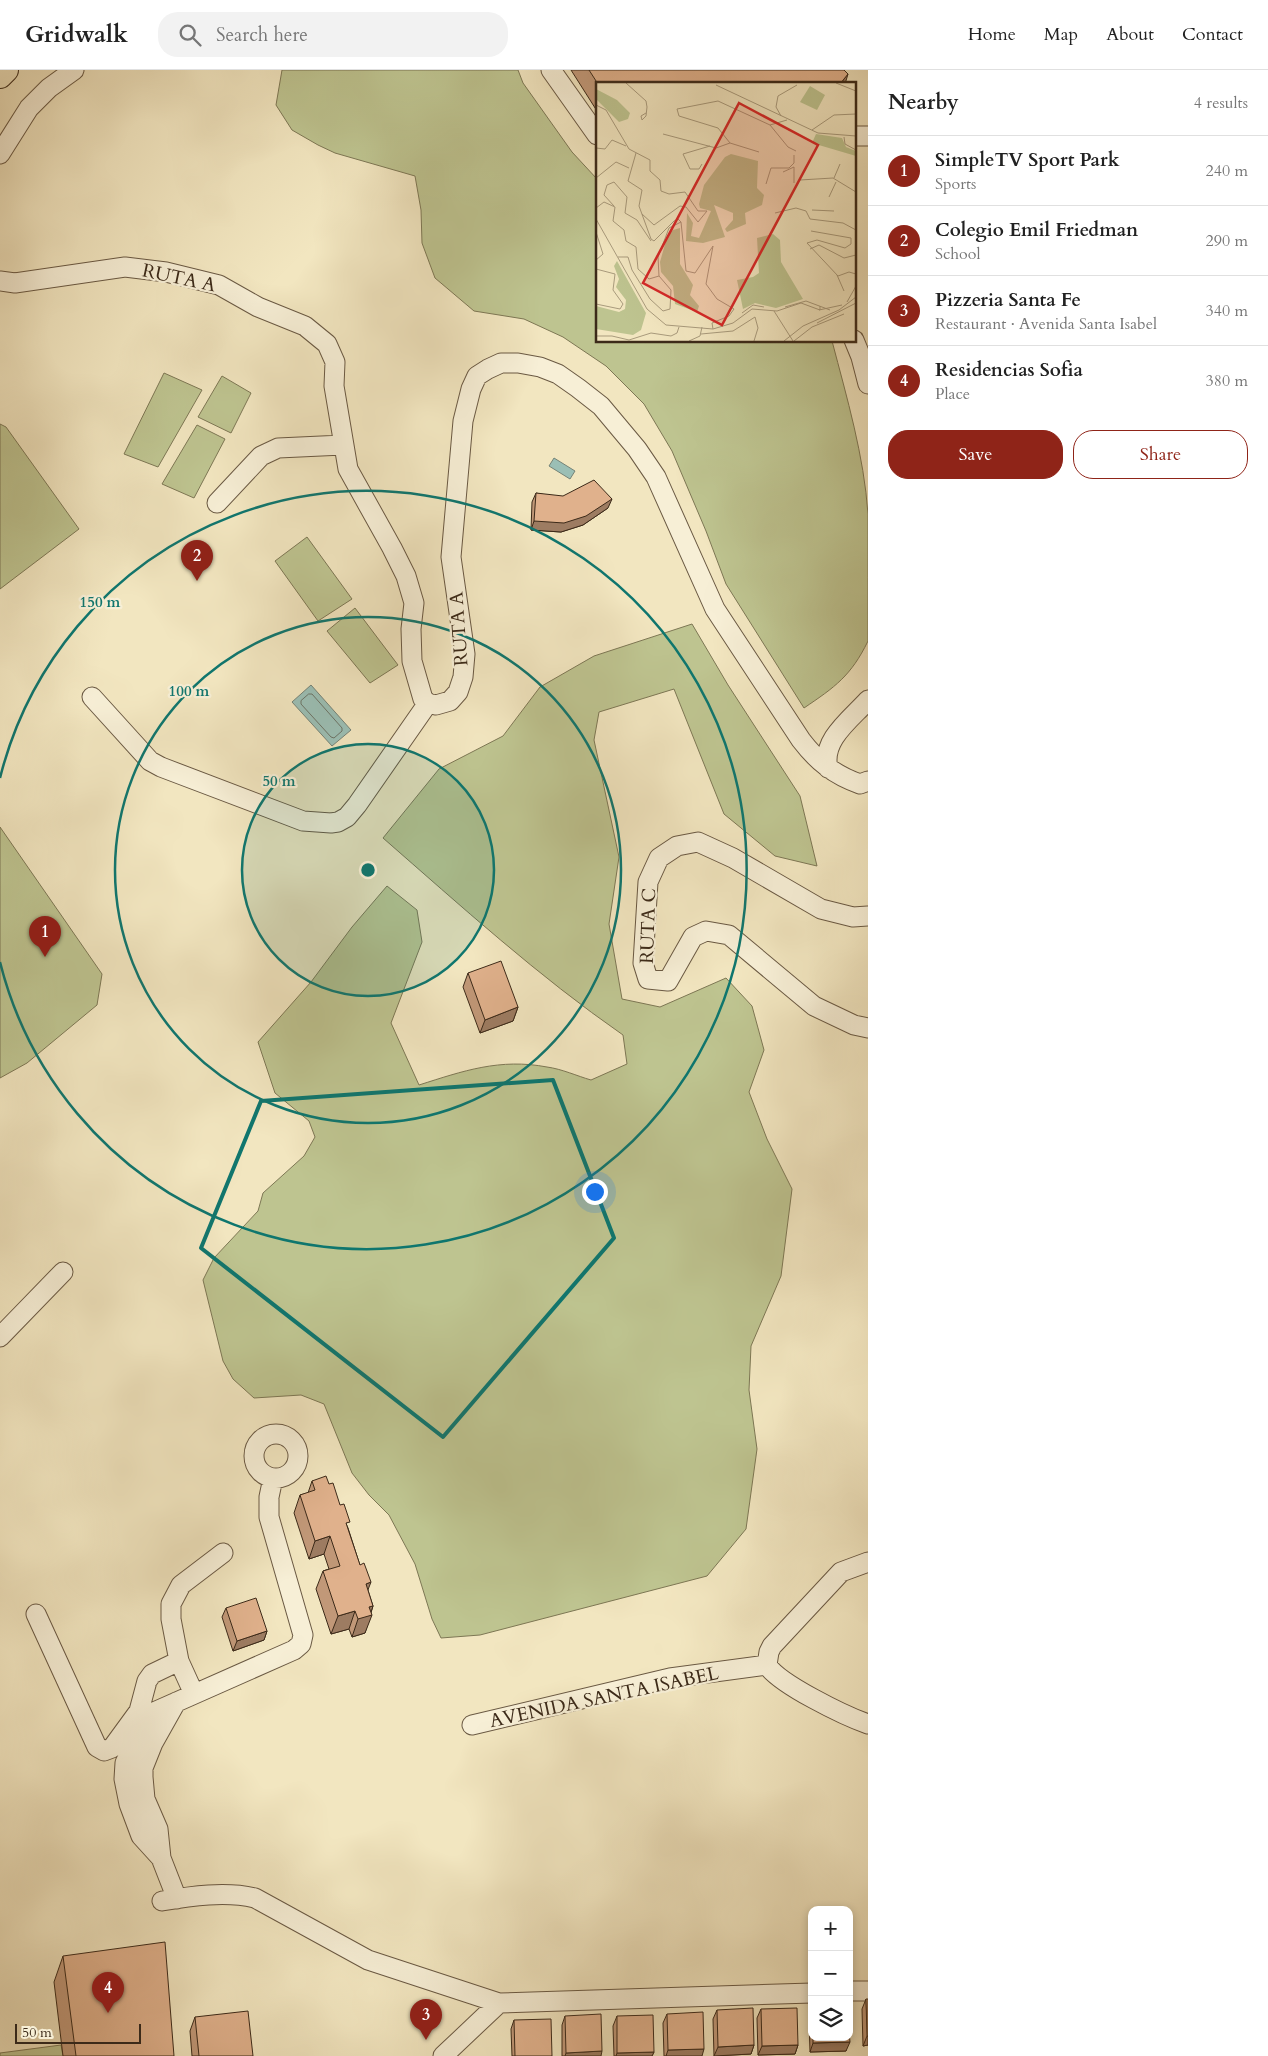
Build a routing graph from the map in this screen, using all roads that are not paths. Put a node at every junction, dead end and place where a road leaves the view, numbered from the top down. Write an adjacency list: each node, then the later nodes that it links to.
1 (6, 70): 4 (main road)
2 (74, 70): 6 (street)
3 (551, 70): 5 (street)
4 (0, 76)
5 (596, 134)
6 (0, 154)
7 (0, 281): 10 (street, RUTA A)
8 (855, 342): 9 (street)
9 (868, 384)
10 (343, 445): 11 (street); 14 (street, RUTA A)
11 (217, 503)
12 (92, 697): 14 (street)
13 (868, 700): 15 (street)
14 (428, 703): 15 (street, RUTA A)
15 (828, 768): 16 (street)
16 (868, 781)
17 (868, 916): 18 (street, RUTA C)
18 (868, 1028)
19 (64, 1272): 20 (street)
20 (0, 1337)
21 (273, 1478): 27 (street)
22 (223, 1553): 25 (street)
23 (868, 1562): 26 (street)
24 (36, 1614): 25 (street)
25 (179, 1660): 27 (street)
26 (768, 1665): 28 (street); 29 (street, AVENIDA SANTA ISABEL)
27 (194, 1694): 33 (street)
28 (868, 1724)
29 (472, 1725)
30 (868, 1991): 31 (street)
31 (853, 1992)
32 (808, 1993): 33 (street)
33 (499, 2003): 34 (street)
34 (443, 2056)

